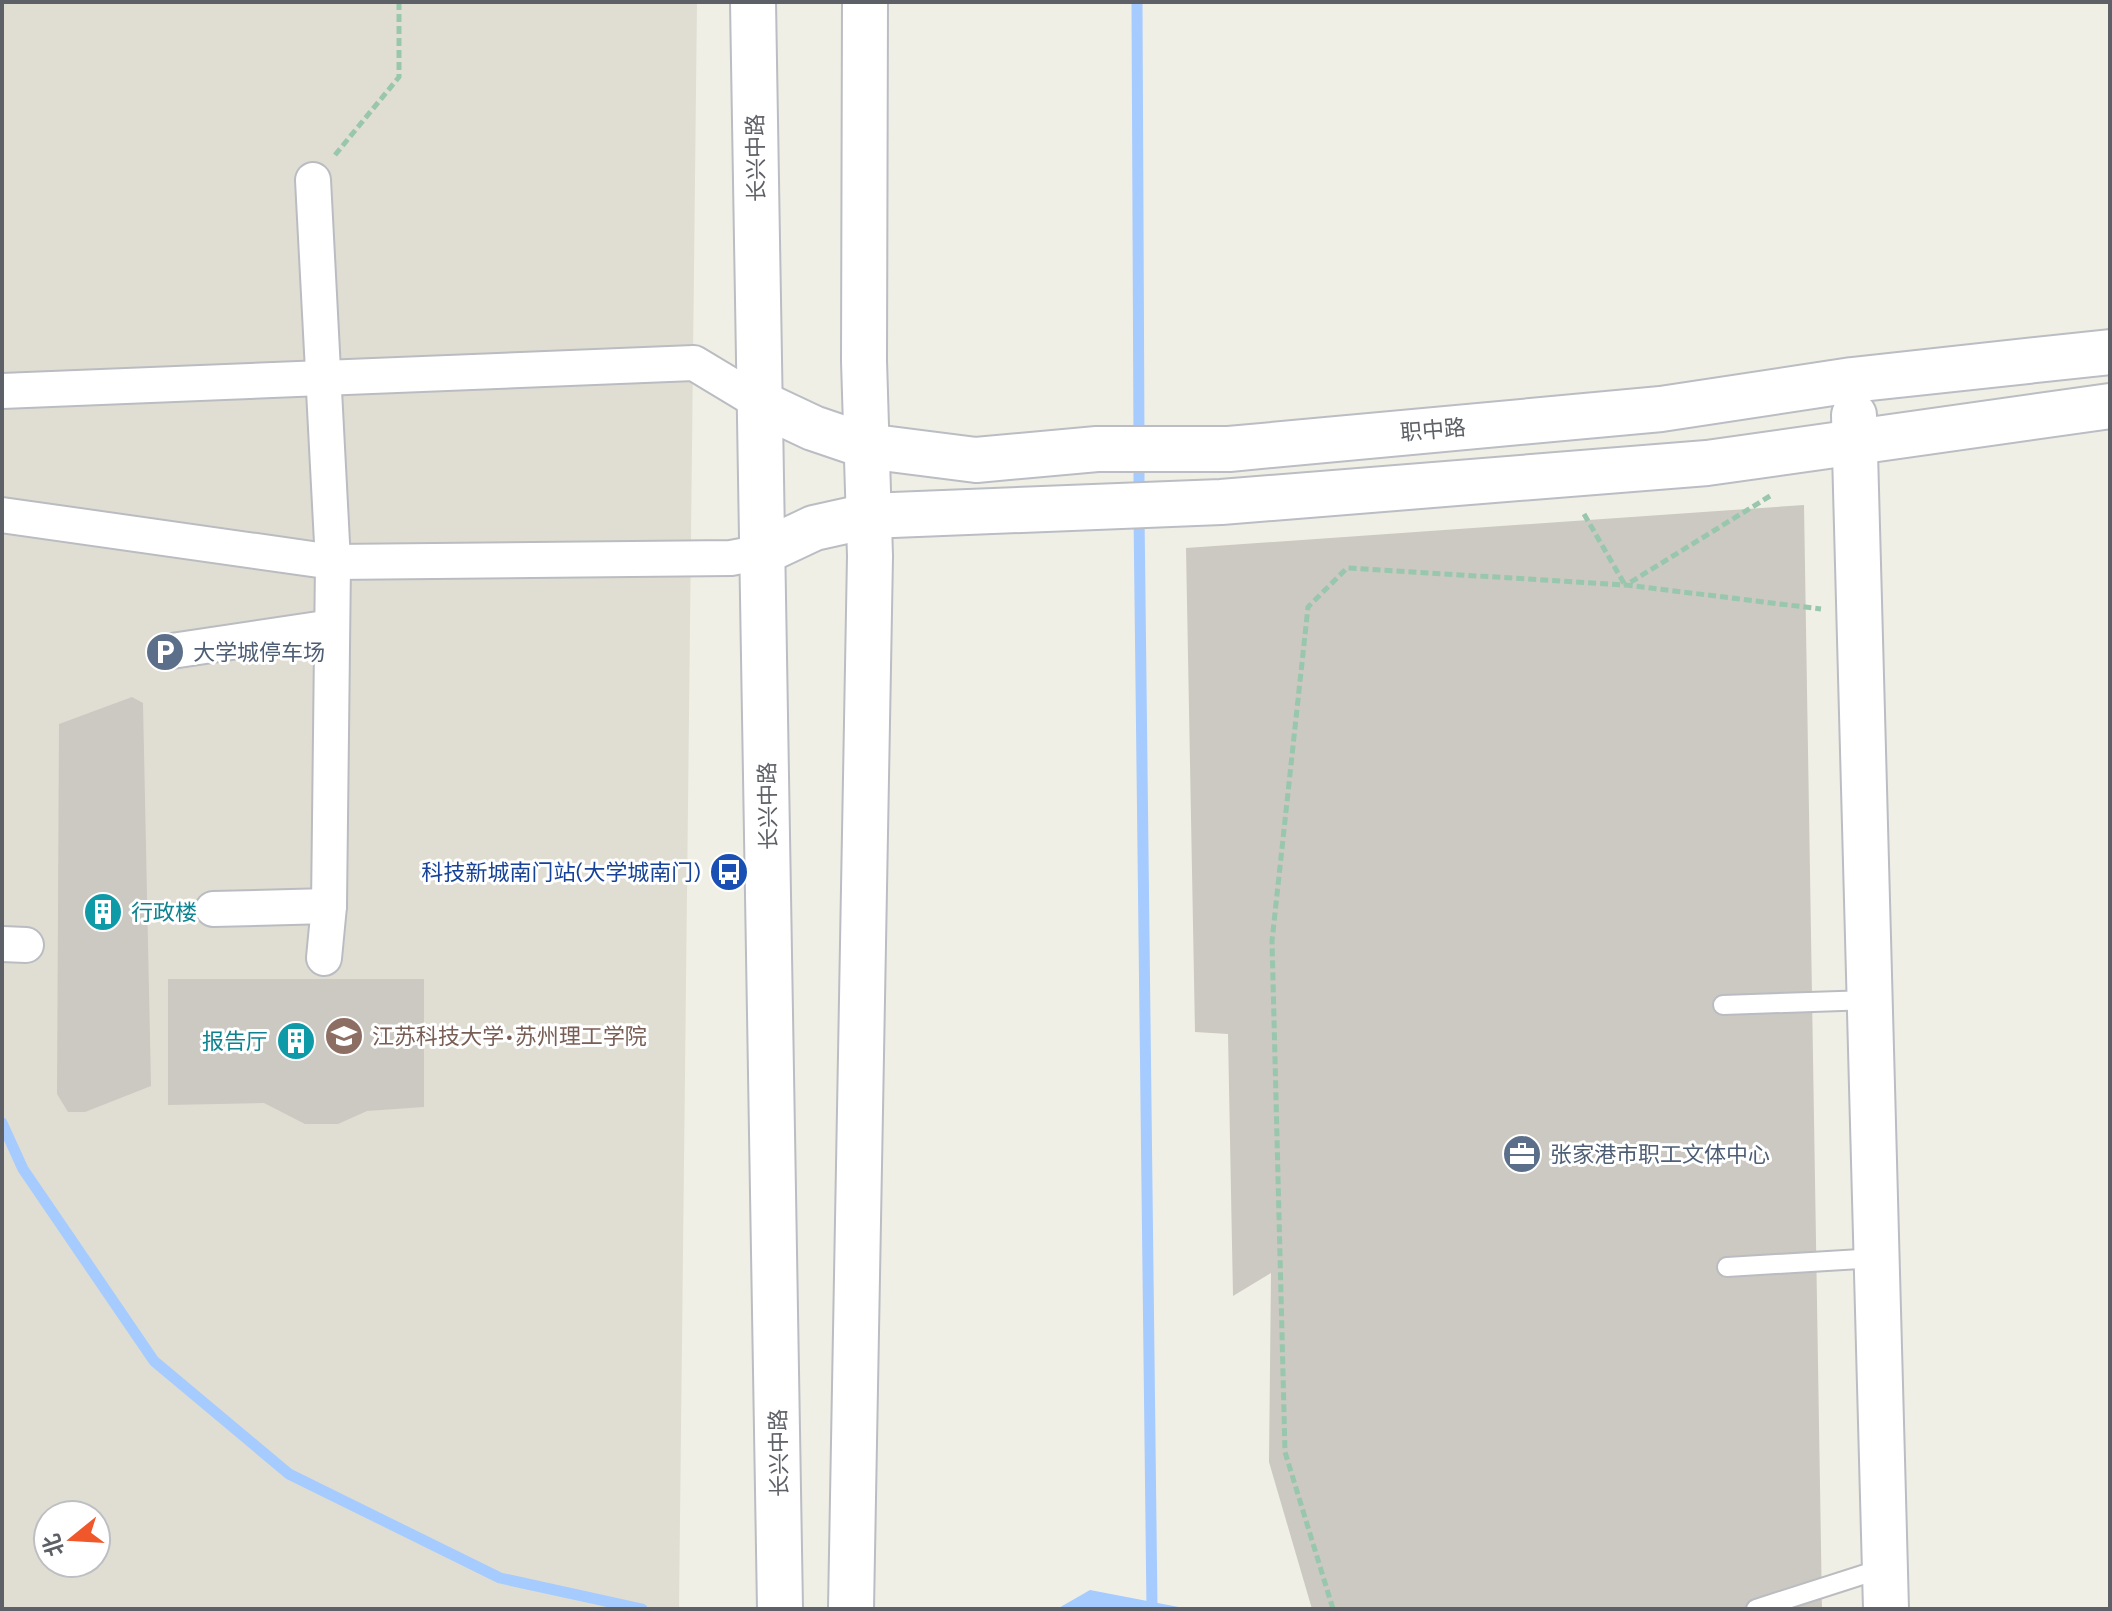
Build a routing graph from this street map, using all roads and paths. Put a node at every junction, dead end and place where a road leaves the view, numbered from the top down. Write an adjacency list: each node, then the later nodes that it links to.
1 (399, 2): 4 (path)
2 (753, 2): 9 (street, 长兴中路)
3 (865, 2): 12 (street)
4 (313, 180): 6 (street)
5 (2110, 352): 7 (street, 职中路)
6 (323, 380): 8 (street); 9 (street); 18 (street)
7 (1852, 380): 11 (street); 12 (street, 职中路)
8 (2, 391)
9 (762, 404): 12 (street, 职中路); 17 (street, 长兴中路)
10 (2110, 406): 11 (street)
11 (1855, 442): 13 (street); 20 (street)
12 (866, 446): 16 (street)
13 (1562, 474): 16 (street); 19 (path)
14 (1774, 493): 19 (path)
15 (2, 515): 18 (street)
16 (868, 516): 17 (street); 31 (street)
17 (763, 552): 18 (street); 32 (street, 长兴中路)
18 (333, 562): 21 (street)
19 (1626, 585): 20 (path); 33 (path)
20 (1860, 613): 26 (street)
21 (332, 627): 22 (street); 23 (street)
22 (165, 652)
23 (329, 906): 24 (street); 25 (street)
24 (213, 909)
25 (324, 958)
26 (1870, 1000): 27 (lane); 28 (street)
27 (1723, 1005)
28 (1877, 1258): 29 (lane); 30 (street)
29 (1727, 1267)
30 (1885, 1588): 34 (lane)
31 (852, 1599)
32 (780, 1601)
33 (1333, 1609)
34 (1756, 1609)

